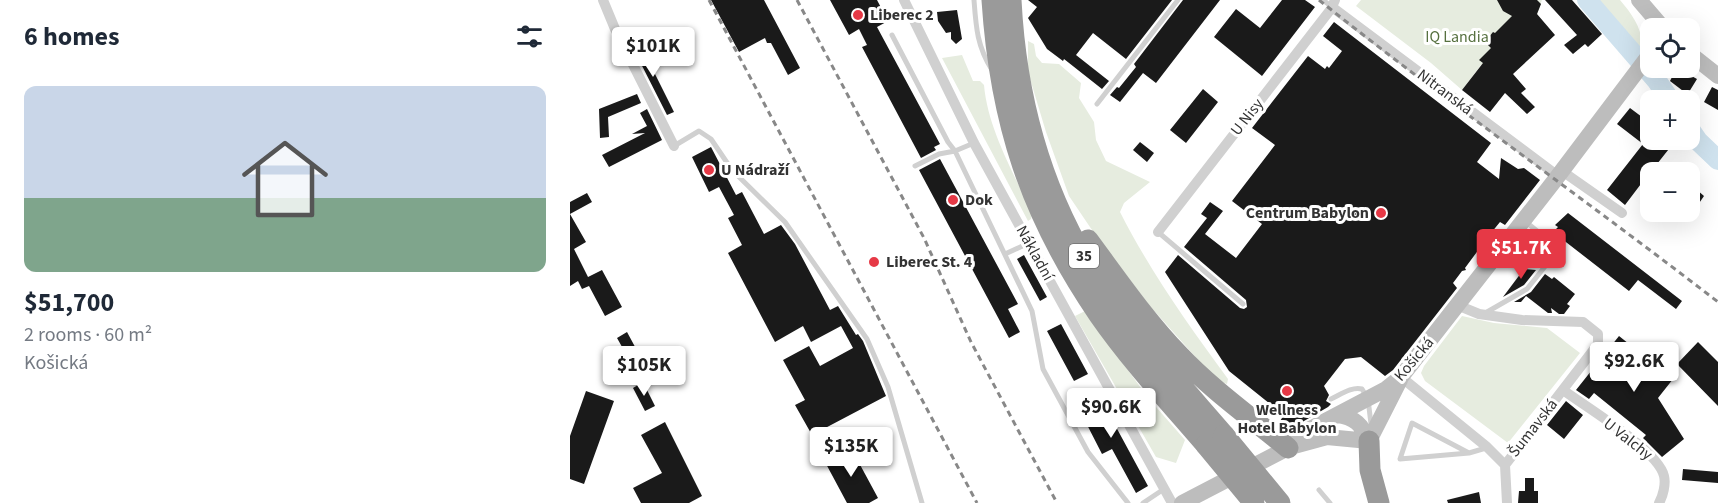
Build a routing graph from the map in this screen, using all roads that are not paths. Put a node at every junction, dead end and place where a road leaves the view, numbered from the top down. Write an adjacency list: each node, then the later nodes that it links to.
1 (603, 0): 19 (street)
2 (904, 0): 18 (street, Nákladní)
3 (974, 0): 15 (lane)
4 (992, 0): 15 (highway, 35)
5 (1011, 0): 17 (highway, 35)
6 (1178, 0): 16 (lane)
7 (1323, 0): 9 (lane)
8 (1639, 0): 10 (street)
9 (1334, 4): 22 (street, Nitranská); 25 (street, U Nisy)
10 (1654, 18)
11 (892, 35): 20 (lane)
12 (1700, 62): 14 (street)
13 (1640, 68): 22 (street, Košická)
14 (1718, 76)
15 (1001, 83): 35 (highway, 35)
16 (1097, 104)
17 (1033, 138): 35 (highway, 35); 38 (highway)
18 (974, 142): 20 (lane); 26 (street, Nákladní)
19 (674, 146): 43 (lane)
20 (955, 151): 21 (lane); 27 (lane)
21 (915, 166)
22 (1560, 173): 23 (street); 24 (street, Košická)
23 (1622, 213)
24 (1524, 220): 29 (street, Košická); 30 (lane)
25 (1158, 232): 28 (lane)
26 (1029, 243): 27 (lane); 41 (street, Nákladní)
27 (1005, 254): 44 (lane)
28 (1243, 304)
29 (1457, 305): 30 (street, Šumavská); 31 (street, Košická)
30 (1479, 314): 32 (street, Šumavská)
31 (1401, 377): 33 (street, Košická); 36 (street); 37 (street)
32 (1563, 390): 40 (street, Šumavská); 53 (street, U Valchy)
33 (1368, 399): 34 (street, Košická); 36 (lane)
34 (1334, 407): 36 (street); 38 (street, Košická)
35 (1215, 440): 48 (highway, 35, bridge); 49 (highway, 35, bridge)
36 (1369, 441): 38 (street); 51 (highway)
37 (1487, 447): 39 (lane); 40 (street)
38 (1288, 448): 47 (street, Košická)
39 (1469, 453): 39 (lane)
40 (1505, 465): 52 (street, Šumavská)
41 (1164, 488): 45 (lane); 46 (street, Nákladní)
42 (1319, 490): 50 (lane)
43 (922, 503)
44 (1128, 503)
45 (1143, 503)
46 (1172, 503)
47 (1182, 503)
48 (1254, 503)
49 (1280, 503)
50 (1330, 503)
51 (1379, 503)
52 (1507, 503)
53 (1659, 503)

